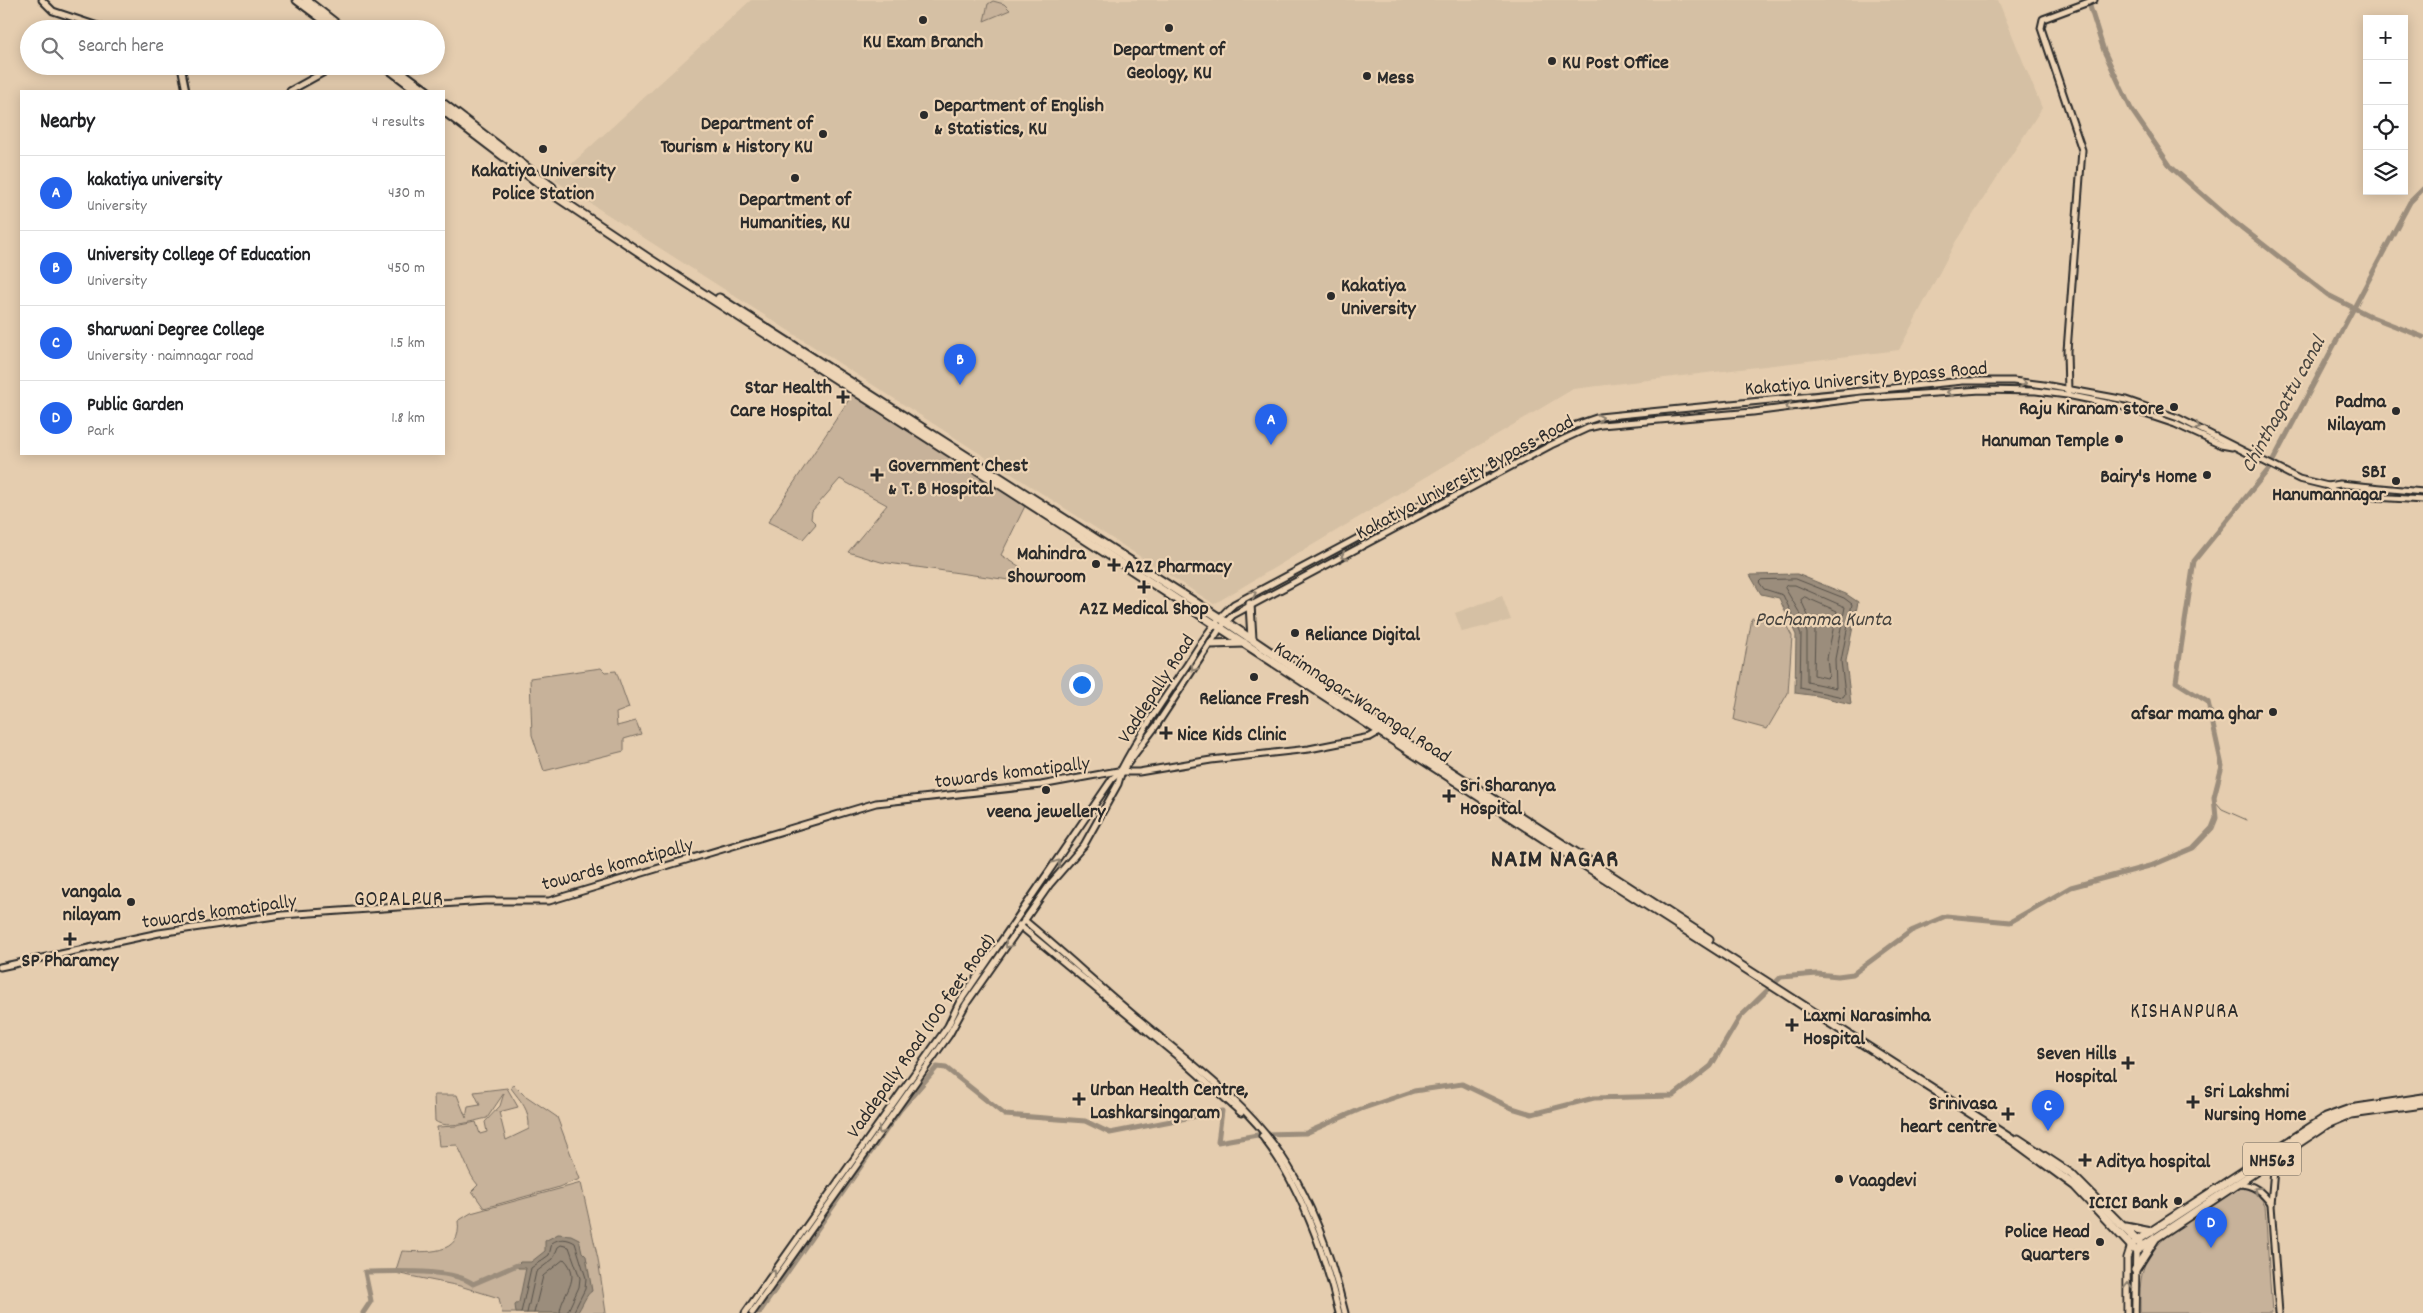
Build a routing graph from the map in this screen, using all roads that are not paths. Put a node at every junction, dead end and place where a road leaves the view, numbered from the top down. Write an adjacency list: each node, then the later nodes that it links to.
1 (42, 0): 5 (main road)
2 (297, 0): 6 (highway)
3 (306, 0): 7 (highway)
4 (2094, 0): 18 (main road)
5 (80, 20)
6 (324, 20)
7 (332, 20)
8 (183, 75): 12 (main road)
9 (319, 75): 13 (main road)
10 (397, 75): 14 (highway)
11 (405, 75): 15 (highway)
12 (186, 90)
13 (292, 90)
14 (417, 90)
15 (426, 90)
16 (445, 105): 23 (highway)
17 (445, 111): 23 (highway)
18 (2068, 392): 19 (main road, Kakatiya University Bypass Road); 22 (main road, Kakatiya University Bypass Road, one-way to 22); 23 (main road, Kakatiya University Bypass Road, one-way to 18)
19 (2328, 486): 20 (main road); 21 (main road)
20 (2423, 492)
21 (2423, 500)
22 (1250, 604): 23 (main road, Kakatiya University Bypass Road); 24 (highway)
23 (1219, 622): 24 (highway, Karimnagar-Warangal Road); 25 (highway, Karimnagar-Warangal Road); 26 (main road); 28 (main road, Vaddepally Road)
24 (1252, 639): 27 (highway, Karimnagar-Warangal Road)
25 (1244, 643): 26 (highway); 27 (highway, Karimnagar-Warangal Road)
26 (1211, 644): 28 (main road, one-way to 28)
27 (1379, 728): 28 (main road, towards komatipally); 32 (highway, Karimnagar-Warangal Road)
28 (1121, 772): 29 (main road); 30 (main road, Vaddepally Road (100 feet Road), one-way to 28); 31 (main road, towards komatipally)
29 (1025, 921): 30 (main road); 35 (main road)
30 (1019, 922): 35 (main road); 45 (main road, Vaddepally Road (100 feet Road), one-way to 30); 46 (main road, one-way to 46)
31 (0, 967)
32 (1795, 998): 40 (highway); 42 (highway)
33 (2423, 1098): 41 (highway, NH563)
34 (2423, 1104): 37 (highway, NH563)
35 (1256, 1128): 36 (main road)
36 (1264, 1136): 47 (main road); 48 (main road)
37 (2275, 1157): 38 (highway, NH563); 39 (main road)
38 (2237, 1184): 39 (main road, one-way to 38); 41 (highway, NH563)
39 (2271, 1205): 51 (main road)
40 (2123, 1226): 41 (highway); 43 (highway)
41 (2154, 1234): 43 (highway, NH563); 44 (highway)
42 (2131, 1245): 43 (highway); 49 (main road, one-way to 42)
43 (2138, 1246): 44 (main road)
44 (2136, 1270): 50 (main road)
45 (745, 1313)
46 (752, 1313)
47 (1339, 1313)
48 (1345, 1313)
49 (2127, 1313)
50 (2135, 1313)
51 (2280, 1313)

